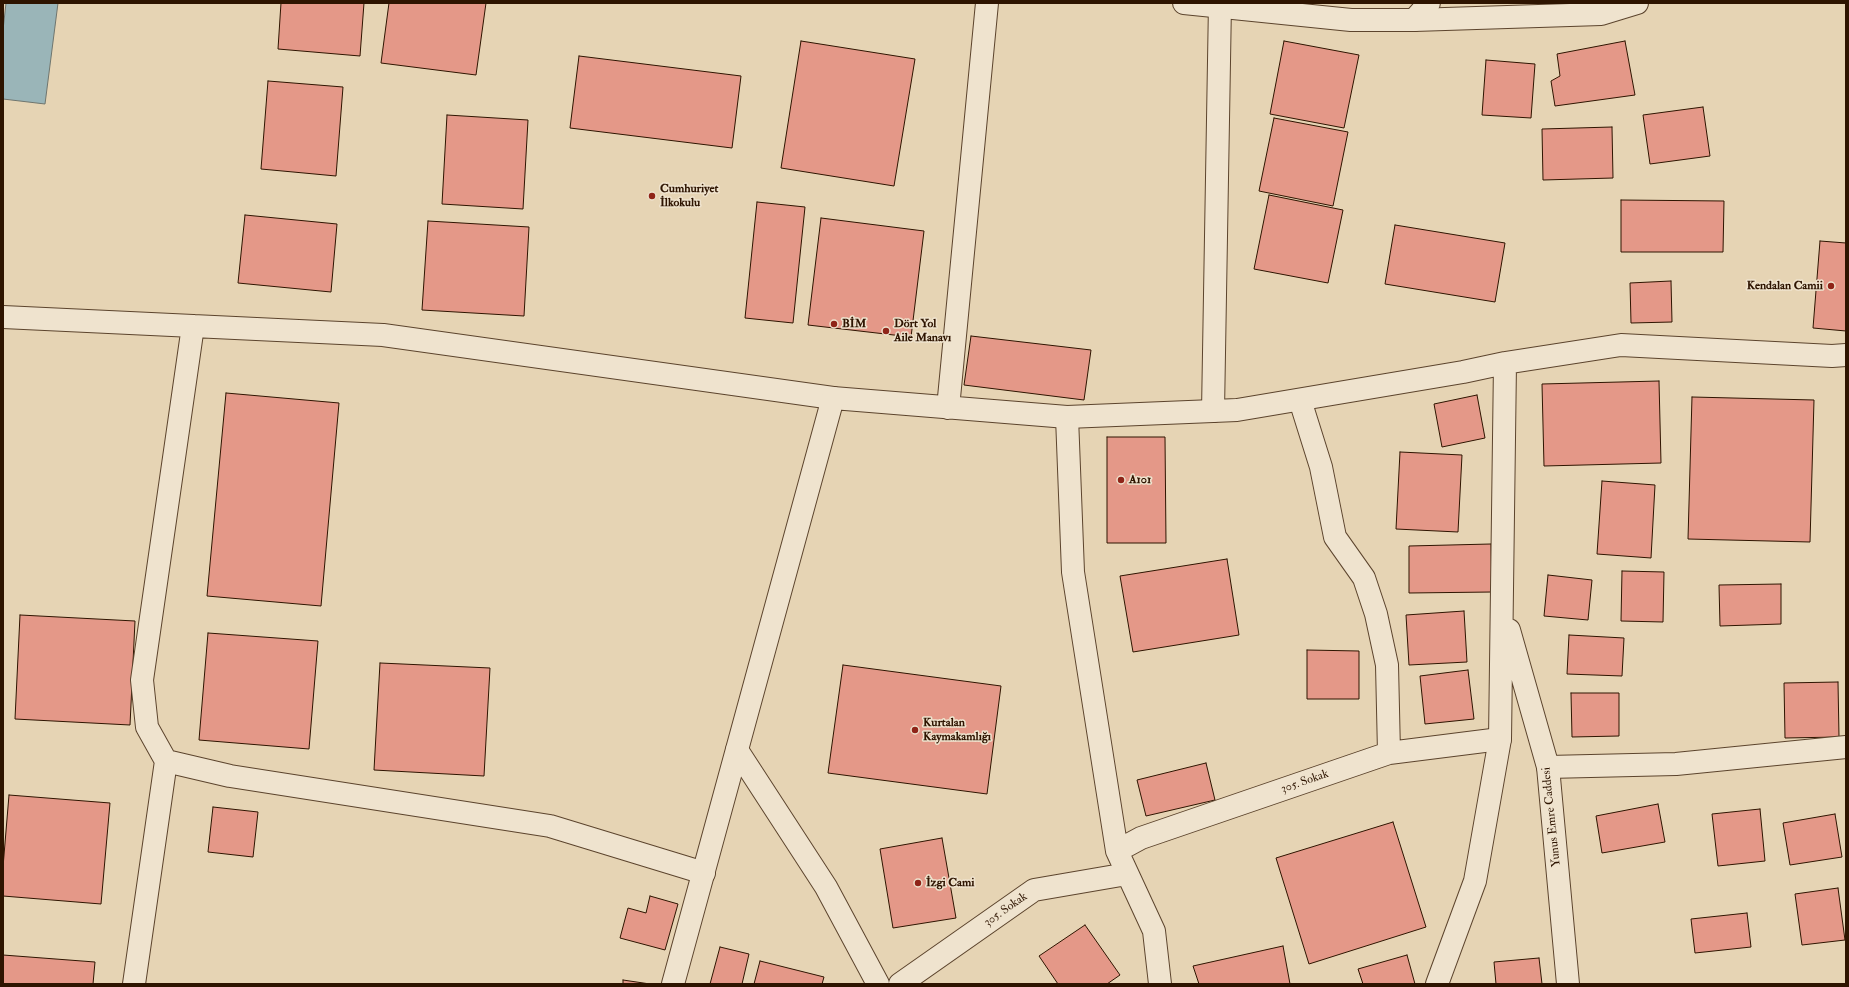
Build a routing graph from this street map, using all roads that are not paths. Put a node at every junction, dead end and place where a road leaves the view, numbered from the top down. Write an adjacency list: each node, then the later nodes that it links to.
1 (987, 3): 13 (street)
2 (1184, 3): 5 (street)
3 (1429, 3): 6 (street)
4 (1637, 3): 6 (street)
5 (1219, 5): 6 (street); 14 (street)
6 (1414, 20)
7 (3, 317): 8 (street)
8 (193, 326): 11 (street); 21 (street)
9 (1846, 355): 10 (street)
10 (1505, 363): 12 (street); 16 (street)
11 (833, 398): 13 (street); 19 (street)
12 (1300, 400): 14 (street); 20 (street)
13 (948, 408): 15 (street)
14 (1213, 411): 15 (street)
15 (1067, 417): 23 (street)
16 (1502, 608): 17 (street); 22 (street, Yunus Emre Caddesi)
17 (1500, 739): 20 (street, 305. Sokak); 31 (street)
18 (1846, 747): 22 (street)
19 (737, 750): 24 (street); 28 (street)
20 (1389, 753): 23 (street, 305. Sokak)
21 (166, 761): 24 (street); 26 (street)
22 (1548, 767): 32 (street, Yunus Emre Caddesi)
23 (1117, 851): 25 (street)
24 (704, 873): 27 (street)
25 (1127, 874): 29 (street, 305. Sokak); 30 (street)
26 (134, 984)
27 (673, 984)
28 (878, 984)
29 (900, 984)
30 (1160, 984)
31 (1437, 984)
32 (1568, 984)

